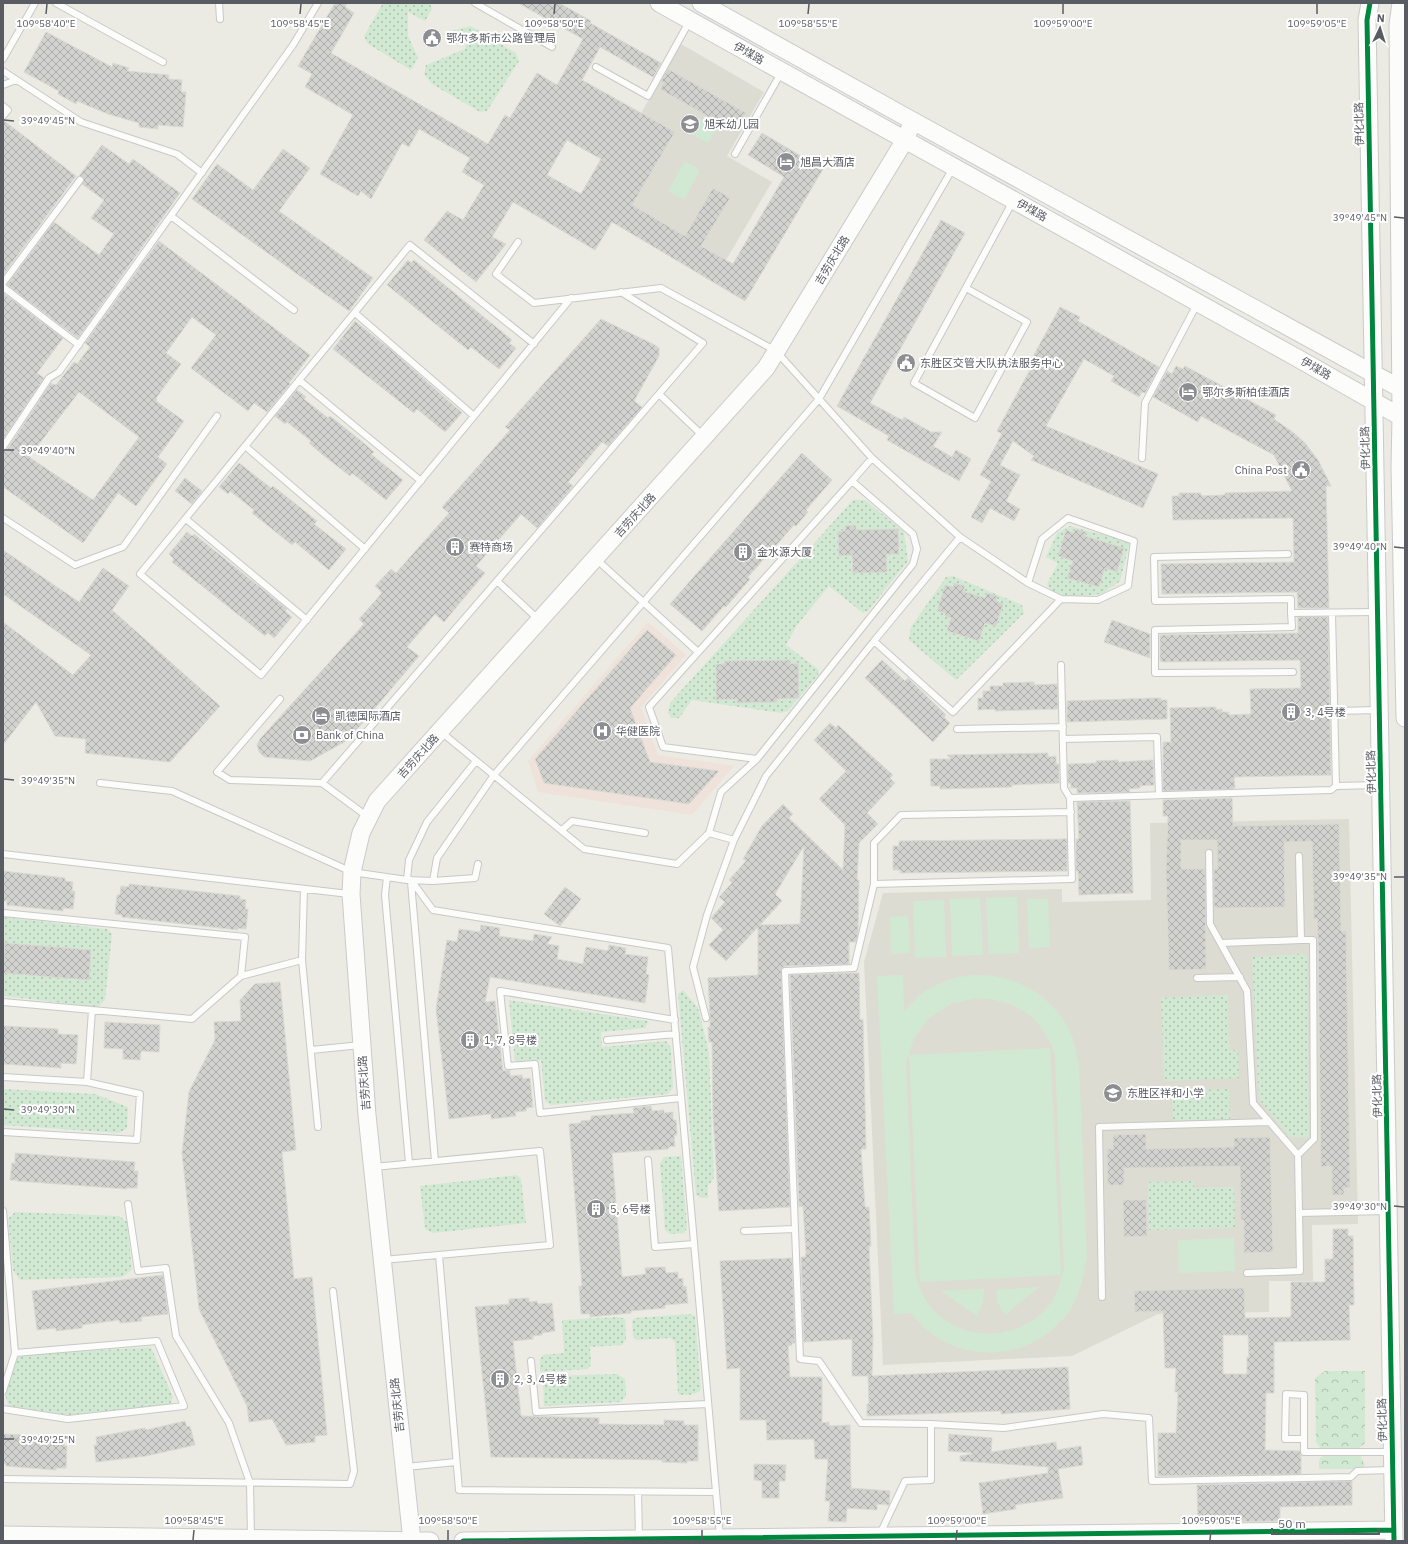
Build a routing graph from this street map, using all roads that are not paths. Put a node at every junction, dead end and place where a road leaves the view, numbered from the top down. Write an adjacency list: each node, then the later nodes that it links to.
1 (35, 3): 13 (lane)
2 (56, 3): 14 (lane)
3 (219, 3): 10 (lane)
4 (318, 3): 26 (lane)
5 (475, 3): 12 (lane)
6 (659, 3): 11 (street, 伊煤路)
7 (702, 3): 22 (street, 伊煤路)
8 (1370, 3): 42 (street, 伊化北路)
9 (1401, 3): 44 (street)
10 (220, 19)
11 (690, 20): 15 (lane); 17 (street, 伊煤路)
12 (552, 47)
13 (3, 59)
14 (163, 62)
15 (596, 67)
16 (3, 71): 18 (lane)
17 (782, 71): 23 (street, 伊煤路); 24 (lane)
18 (16, 80): 19 (lane); 26 (lane)
19 (3, 85)
20 (3, 106): 21 (lane)
21 (3, 116)
22 (913, 121): 23 (street, 吉劳庆北路); 42 (street, 伊煤路)
23 (905, 140): 25 (street, 伊煤路); 41 (street, 吉劳庆北路)
24 (735, 154)
25 (954, 167): 28 (street, 伊煤路); 46 (lane)
26 (202, 173): 29 (lane)
27 (80, 180): 31 (lane)
28 (1014, 200): 33 (lane); 36 (street, 伊煤路)
29 (171, 216): 37 (lane); 40 (lane)
30 (518, 242): 35 (lane)
31 (3, 283)
32 (3, 287): 40 (lane)
33 (966, 288): 33 (lane)
34 (621, 292): 35 (lane); 41 (lane); 45 (lane)
35 (571, 298): 39 (lane)
36 (1198, 302): 47 (street, 伊煤路); 55 (lane)
37 (294, 310)
38 (355, 312): 39 (lane); 43 (lane); 49 (lane)
39 (534, 344): 49 (lane)
40 (79, 345): 53 (lane)
41 (776, 351): 46 (lane); 51 (street, 吉劳庆北路)
42 (1374, 374): 44 (street, 伊煤路); 47 (street, 伊化北路)
43 (300, 380): 52 (lane); 56 (lane)
44 (1403, 390): 50 (street)
45 (659, 394): 51 (lane); 64 (lane)
46 (819, 399): 54 (lane); 67 (lane)
47 (1375, 402): 50 (street, 伊煤路); 69 (street, 伊化北路)
48 (217, 416): 58 (lane)
49 (474, 416): 56 (lane)
50 (1403, 418): 80 (street)
51 (704, 437): 63 (street, 吉劳庆北路)
52 (245, 446): 59 (lane); 61 (lane)
53 (3, 447)
54 (872, 458): 57 (lane); 60 (lane)
55 (1142, 458)
56 (421, 481): 61 (lane)
57 (852, 481): 74 (lane); 85 (lane)
58 (3, 518)
59 (186, 519): 71 (lane); 71 (lane)
60 (960, 537): 65 (lane); 73 (lane)
61 (366, 549): 71 (lane)
62 (1288, 554): 70 (lane)
63 (596, 558): 67 (lane); 72 (street, 吉劳庆北路)
64 (497, 581): 72 (lane); 89 (lane)
65 (1028, 583): 66 (lane); 66 (lane)
66 (1061, 599): 73 (lane)
67 (643, 602): 74 (lane); 87 (lane)
68 (1332, 612): 69 (lane); 70 (lane); 79 (lane)
69 (1378, 612): 78 (street, 伊化北路)
70 (1291, 613): 76 (lane)
71 (307, 620)
72 (540, 620): 83 (street, 吉劳庆北路)
73 (874, 641): 99 (lane)
74 (698, 652): 85 (lane)
75 (1061, 665): 81 (lane)
76 (1293, 672)
77 (280, 699): 89 (lane)
78 (1380, 710): 79 (lane); 90 (street, 伊化北路)
79 (1334, 711): 91 (lane)
80 (1405, 718)
81 (1063, 727): 82 (lane); 84 (lane)
82 (957, 729)
83 (440, 732): 86 (lane); 95 (street, 吉劳庆北路)
84 (1063, 739): 92 (lane); 93 (lane)
85 (757, 759): 98 (lane)
86 (476, 761): 87 (lane); 106 (lane)
87 (494, 775): 96 (lane); 107 (lane)
88 (100, 783): 104 (lane)
89 (322, 783): 95 (lane)
90 (1381, 785): 91 (lane); 139 (street, 伊化北路)
91 (1336, 786): 92 (lane)
92 (1159, 795): 93 (lane)
93 (1070, 798): 94 (lane)
94 (1071, 812): 108 (lane); 108 (lane)
95 (369, 818): 104 (street, 吉劳庆北路)
96 (562, 830): 97 (lane); 98 (lane)
97 (645, 833)
98 (709, 833): 99 (lane)
99 (734, 840): 120 (lane)
100 (1209, 853): 113 (lane)
101 (3, 854): 109 (lane)
102 (1300, 856): 112 (lane)
103 (478, 864): 107 (lane)
104 (352, 872): 105 (lane); 110 (street, 吉劳庆北路)
105 (387, 877): 106 (lane); 135 (lane)
106 (409, 880): 107 (lane); 121 (lane); 134 (lane)
107 (433, 880)
108 (874, 884): 141 (lane)
109 (304, 889): 110 (lane); 114 (lane)
110 (351, 894): 124 (street, 吉劳庆北路)
111 (3, 913): 115 (lane)
112 (1301, 940): 113 (lane); 132 (lane)
113 (1221, 943): 116 (lane)
114 (302, 960): 115 (lane); 125 (lane)
115 (241, 976): 119 (lane)
116 (1240, 977): 117 (lane); 129 (lane)
117 (1197, 978)
118 (3, 1002): 119 (lane)
119 (92, 1010): 127 (lane)
120 (706, 1018)
121 (675, 1020): 122 (lane); 128 (lane)
122 (676, 1034): 123 (lane); 128 (lane)
123 (607, 1040)
124 (362, 1045): 125 (lane); 136 (street, 吉劳庆北路)
125 (311, 1050): 130 (lane)
126 (3, 1078): 127 (lane)
127 (87, 1082): 131 (lane)
128 (681, 1098): 143 (lane)
129 (1269, 1122): 132 (lane); 148 (lane)
130 (318, 1127)
131 (3, 1132)
132 (1298, 1155): 140 (lane)
133 (648, 1160): 143 (lane)
134 (435, 1161): 135 (lane); 144 (lane)
135 (409, 1163): 136 (lane)
136 (372, 1167): 145 (street, 吉劳庆北路)
137 (128, 1204): 161 (lane)
138 (3, 1211): 149 (lane)
139 (1389, 1211): 140 (lane); 156 (street, 伊化北路)
140 (1299, 1213): 146 (lane)
141 (794, 1229): 142 (lane); 154 (lane)
142 (744, 1231)
143 (694, 1244): 152 (lane)
144 (439, 1255): 145 (lane); 157 (lane)
145 (382, 1260): 158 (street, 吉劳庆北路)
146 (1247, 1273)
147 (333, 1291): 161 (lane)
148 (1102, 1296)
149 (15, 1353): 151 (lane); 153 (lane)
150 (531, 1361): 152 (lane)
151 (3, 1391)
152 (708, 1404): 163 (lane)
153 (3, 1409)
154 (931, 1424): 159 (lane); 166 (lane)
155 (1304, 1439): 155 (lane); 156 (lane)
156 (1393, 1452): 159 (street, 伊化北路)
157 (456, 1462): 158 (lane); 162 (lane)
158 (404, 1467): 174 (street, 吉劳庆北路)
159 (1393, 1470): 165 (street, 伊化北路)
160 (3, 1479): 161 (lane)
161 (250, 1483): 171 (lane)
162 (638, 1492): 163 (lane); 172 (lane)
163 (716, 1492): 167 (lane)
164 (3, 1535): 170 (street)
165 (1394, 1535): 169 (street)
166 (879, 1536): 167 (street); 168 (street)
167 (720, 1538): 172 (street)
168 (896, 1538): 169 (street)
169 (1012, 1538)
170 (113, 1539): 171 (street)
171 (251, 1539): 174 (street)
172 (640, 1539): 173 (street)
173 (541, 1540): 176 (street)
174 (412, 1541): 175 (street)
175 (430, 1541)
176 (463, 1541)

